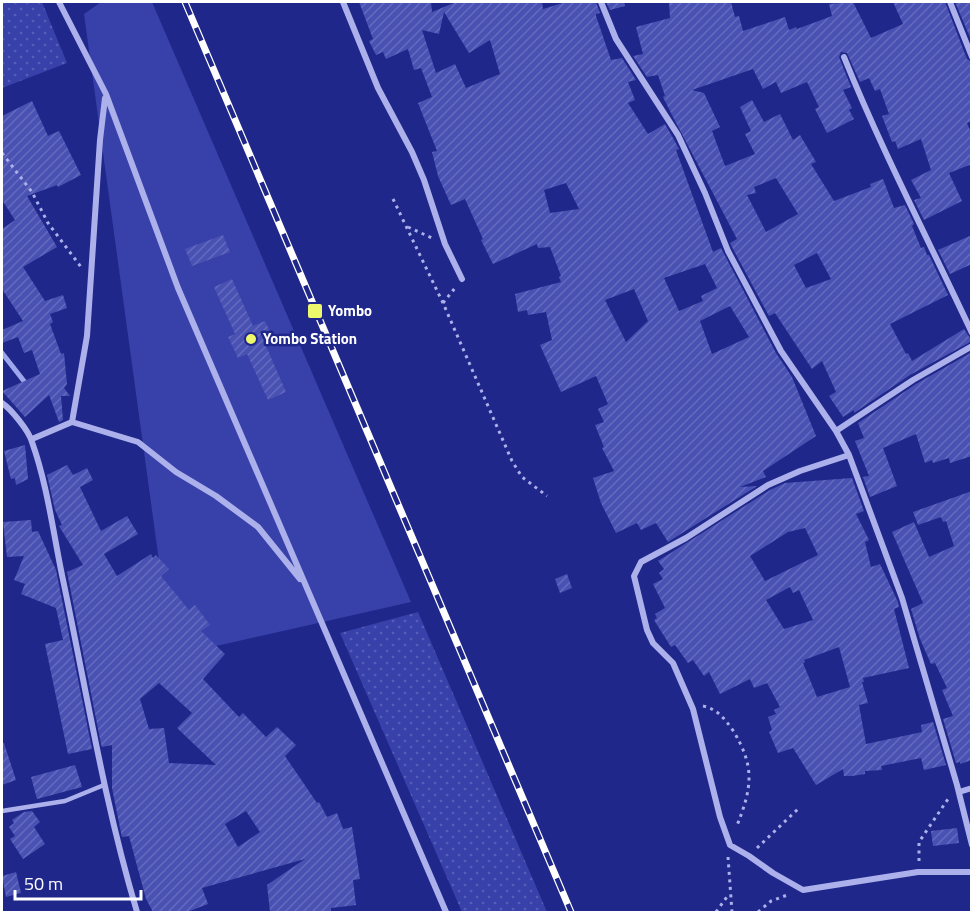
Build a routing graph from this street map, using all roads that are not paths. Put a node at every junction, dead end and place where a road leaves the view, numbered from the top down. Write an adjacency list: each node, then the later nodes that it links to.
1 (59, 2): 7 (street)
2 (343, 2): 8 (street)
3 (601, 2): 13 (street)
4 (950, 2): 6 (street)
5 (844, 57): 9 (street)
6 (972, 57)
7 (106, 94): 12 (street); 16 (street)
8 (462, 279)
9 (972, 333)
10 (972, 346): 13 (street)
11 (2, 403): 14 (street)
12 (72, 422): 14 (street); 16 (street)
13 (836, 431): 15 (street)
14 (32, 439): 17 (street)
15 (849, 455): 19 (street); 22 (street)
16 (306, 586): 24 (street)
17 (104, 785): 20 (lane); 23 (street)
18 (972, 788): 19 (street)
19 (959, 792): 21 (street)
20 (2, 811)
21 (972, 845)
22 (972, 872)
23 (137, 912)
24 (446, 912)

